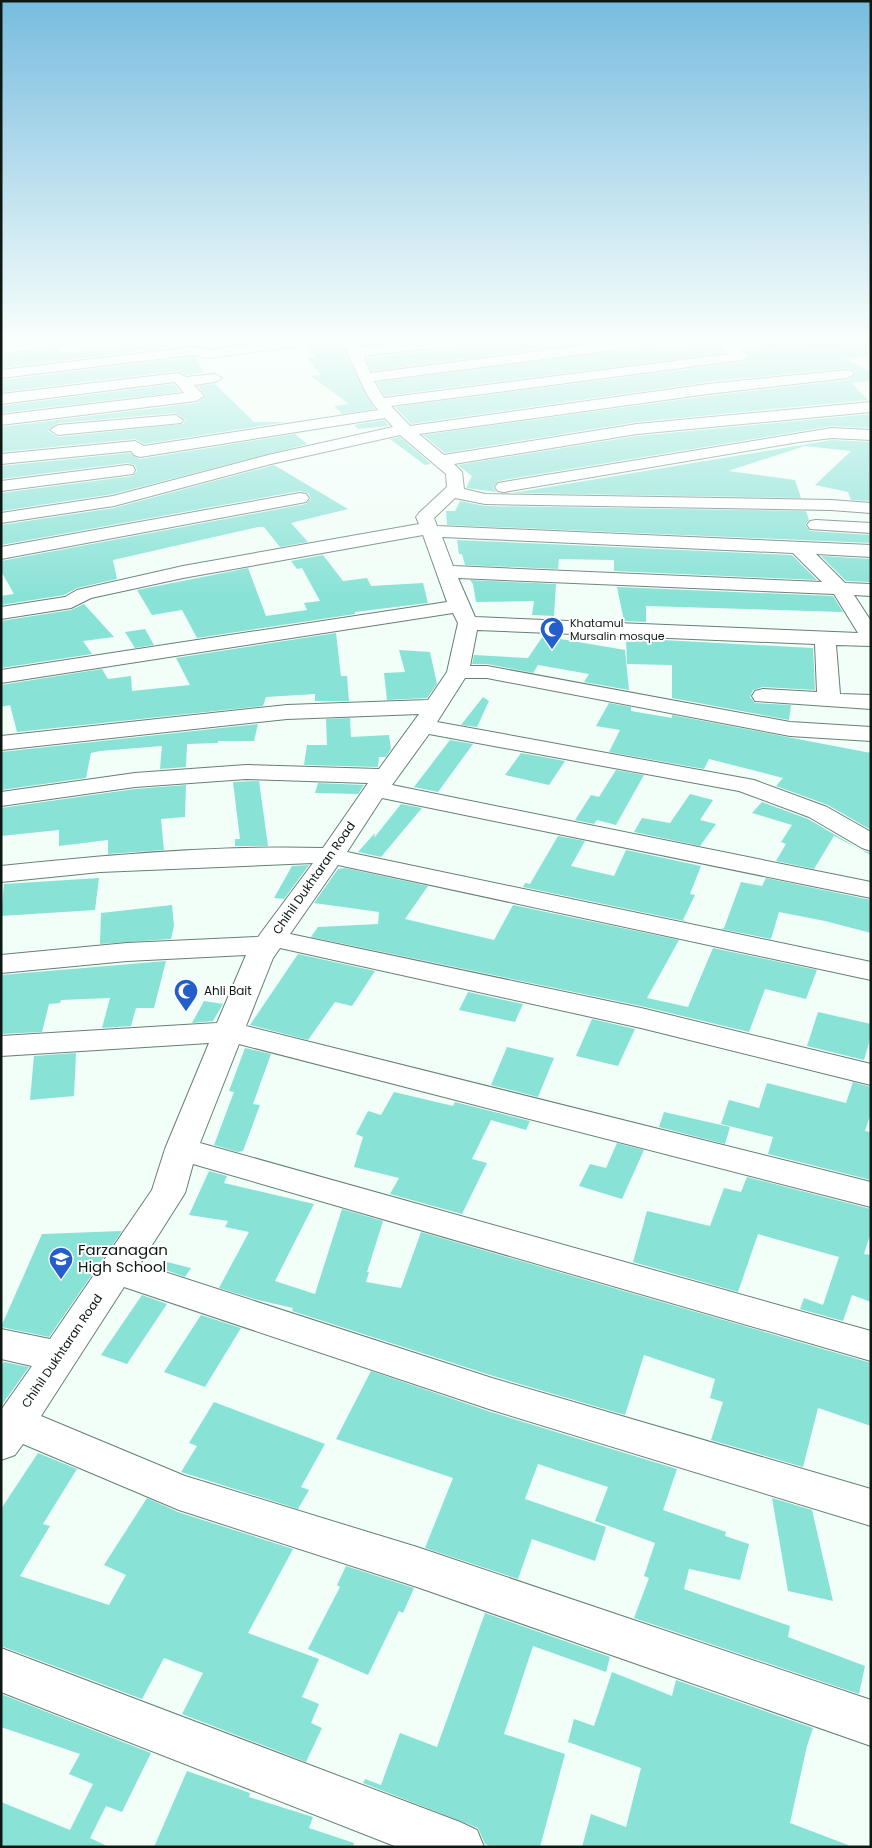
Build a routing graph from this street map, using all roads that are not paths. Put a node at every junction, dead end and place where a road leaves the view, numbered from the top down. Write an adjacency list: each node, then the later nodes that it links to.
1 (126, 424): 6 (street)
2 (355, 424): 8 (street)
3 (379, 424): 16 (street)
4 (401, 424): 9 (street)
5 (675, 424): 9 (street)
6 (1, 435)
7 (871, 435): 12 (street)
8 (1, 459)
9 (440, 460): 12 (street)
10 (127, 470): 11 (street)
11 (1, 486)
12 (453, 490): 14 (street); 19 (street)
13 (300, 498): 23 (street)
14 (810, 506): 15 (street); 17 (street)
15 (871, 508)
16 (1, 518)
17 (816, 524): 18 (street); 21 (street)
18 (871, 528)
19 (430, 530): 20 (street); 24 (street); 27 (street)
20 (798, 547): 21 (street); 25 (street)
21 (823, 548): 22 (street)
22 (871, 551)
23 (1, 553)
24 (447, 572): 25 (street); 28 (street)
25 (840, 589): 26 (street); 30 (street)
26 (871, 590)
27 (1, 613)
28 (464, 615): 29 (street); 31 (street, Chihil Dukhtaran Road); 32 (street)
29 (825, 638): 30 (street); 34 (street)
30 (871, 638)
31 (458, 672): 36 (street, Chihil Dukhtaran Road); 37 (street)
32 (1, 677)
33 (763, 696): 34 (street)
34 (829, 700): 35 (street)
35 (871, 702)
36 (428, 716): 38 (street); 39 (street, Chihil Dukhtaran Road); 41 (street)
37 (871, 734)
38 (1, 743)
39 (381, 783): 40 (street); 42 (street, Chihil Dukhtaran Road); 44 (street)
40 (1, 799)
41 (871, 842)
42 (332, 856): 43 (street); 45 (street, Chihil Dukhtaran Road); 47 (street)
43 (1, 874)
44 (871, 890)
45 (270, 942): 46 (street); 48 (street, Chihil Dukhtaran Road); 50 (street)
46 (1, 964)
47 (871, 971)
48 (230, 1032): 49 (street); 51 (street, Chihil Dukhtaran Road); 52 (street)
49 (1, 1046)
50 (871, 1075)
51 (181, 1149): 53 (street, Chihil Dukhtaran Road); 55 (street)
52 (871, 1195)
53 (116, 1270): 56 (street, Chihil Dukhtaran Road); 58 (street)
54 (1, 1344): 56 (street)
55 (871, 1346)
56 (58, 1356): 57 (street, Chihil Dukhtaran Road)
57 (8, 1432): 60 (street)
58 (871, 1508)
59 (1, 1670): 61 (street)
60 (871, 1723)
61 (460, 1847)

